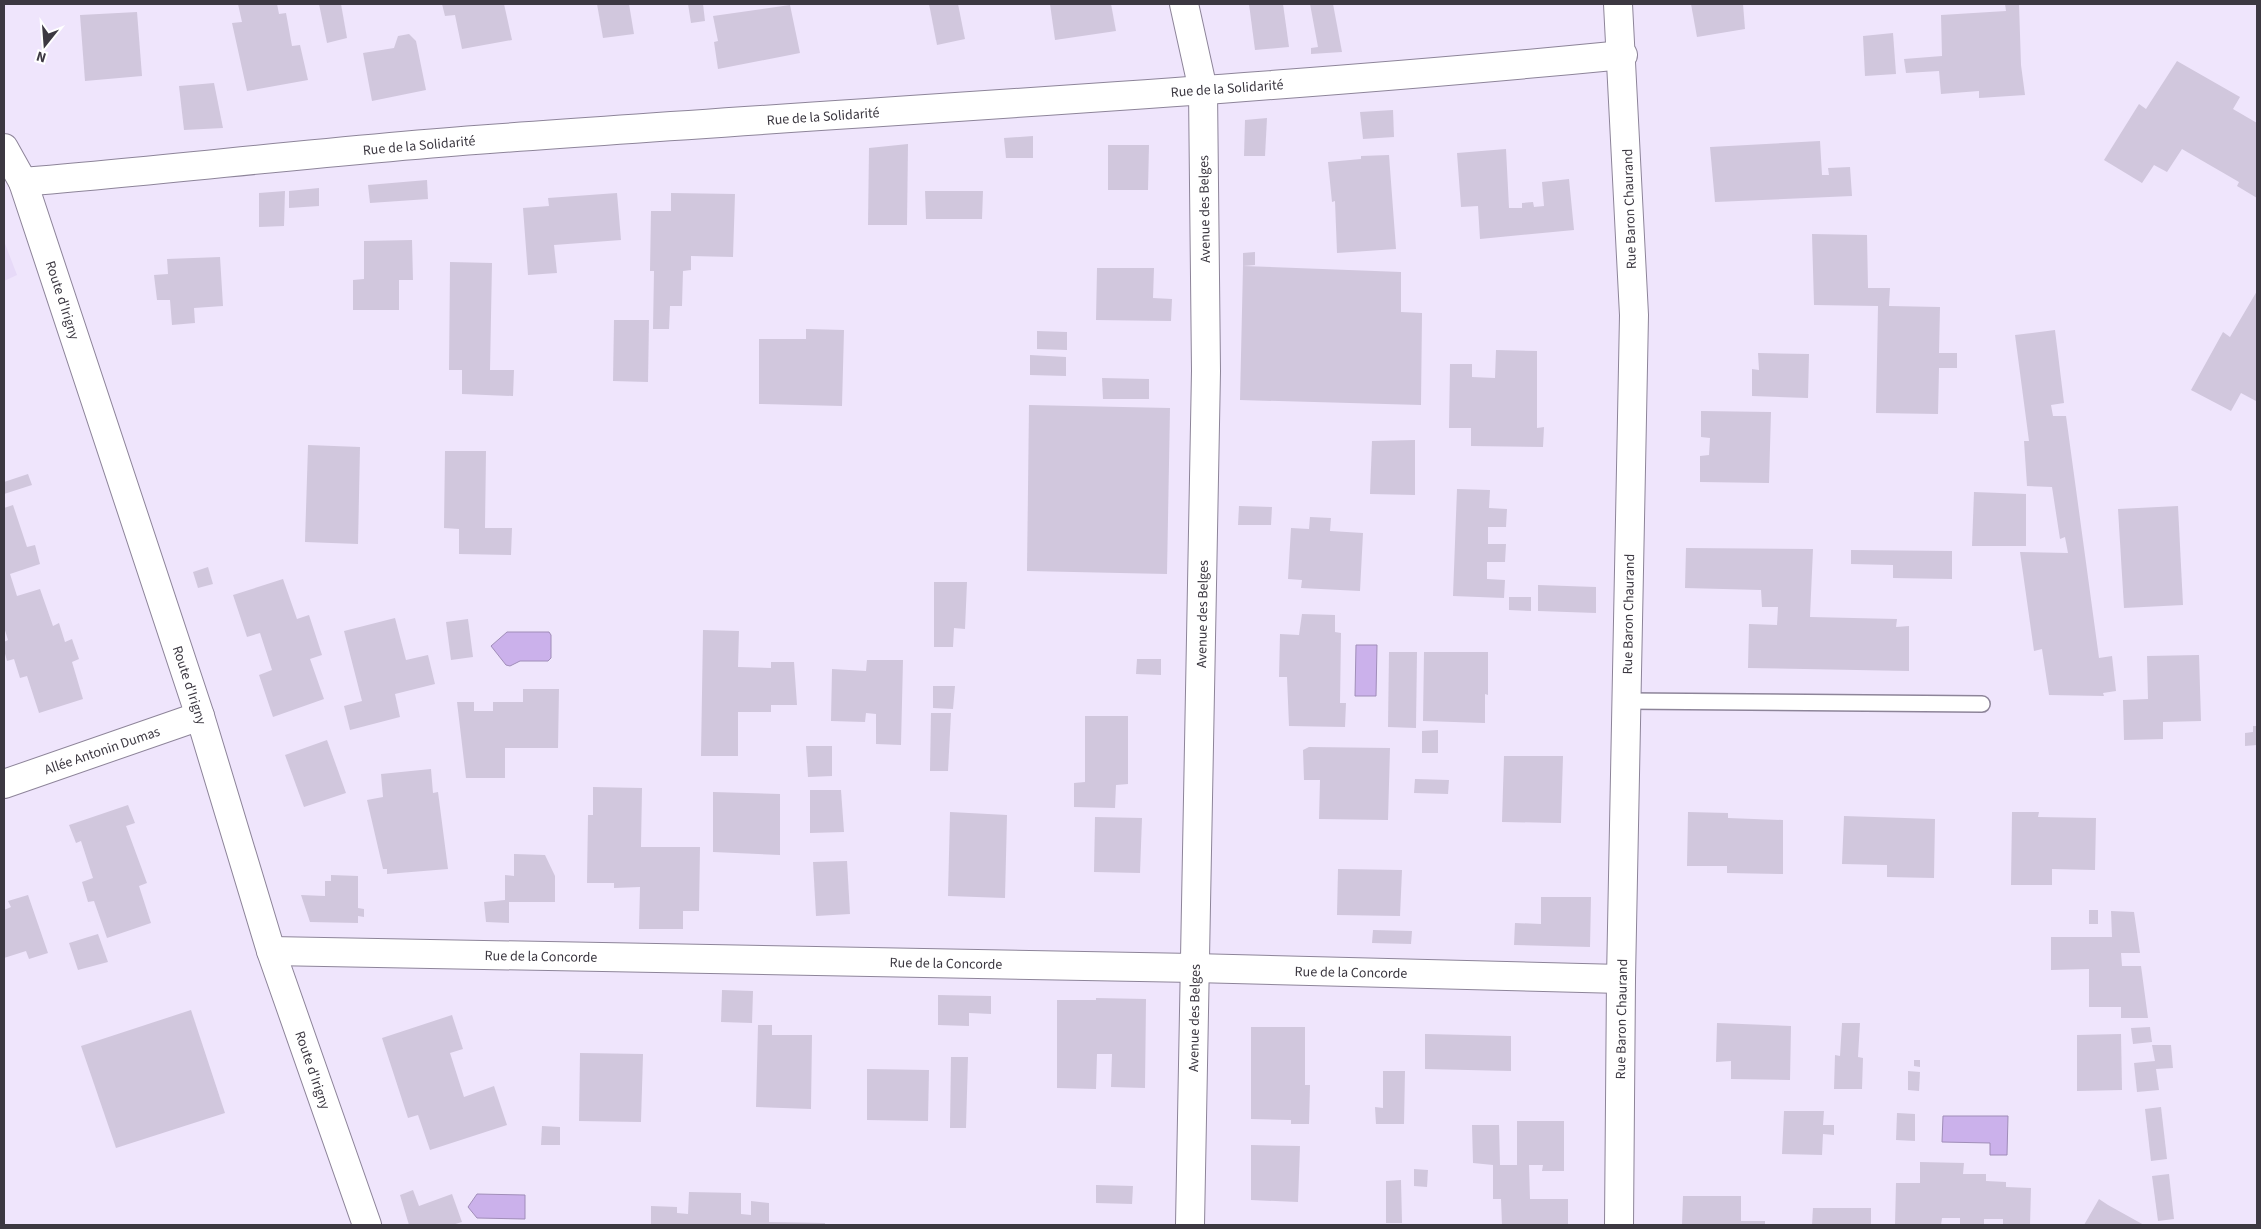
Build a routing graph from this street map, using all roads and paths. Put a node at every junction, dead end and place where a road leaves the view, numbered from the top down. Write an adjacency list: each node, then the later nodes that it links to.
1 (1184, 4): 4 (street, Avenue des Belges)
2 (1618, 4): 3 (street, Rue Baron Chaurand)
3 (1623, 55): 4 (street, Rue de la Solidarité); 7 (street, Rue Baron Chaurand)
4 (1203, 90): 6 (street, Rue de la Solidarité); 12 (street, Avenue des Belges)
5 (4, 148): 6 (street, Route d'Irigny)
6 (24, 182): 9 (street, Route d'Irigny)
7 (1627, 701): 8 (lane); 13 (street, Rue Baron Chaurand)
8 (1982, 704)
9 (200, 716): 10 (street, Allée Antonin Dumas); 11 (street, Route d'Irigny)
10 (4, 784)
11 (271, 951): 12 (street, Rue de la Concorde); 14 (street, Route d'Irigny)
12 (1194, 968): 13 (street, Rue de la Concorde); 15 (street, Avenue des Belges)
13 (1621, 979): 16 (street, Rue Baron Chaurand)
14 (367, 1225)
15 (1190, 1225)
16 (1619, 1225)

